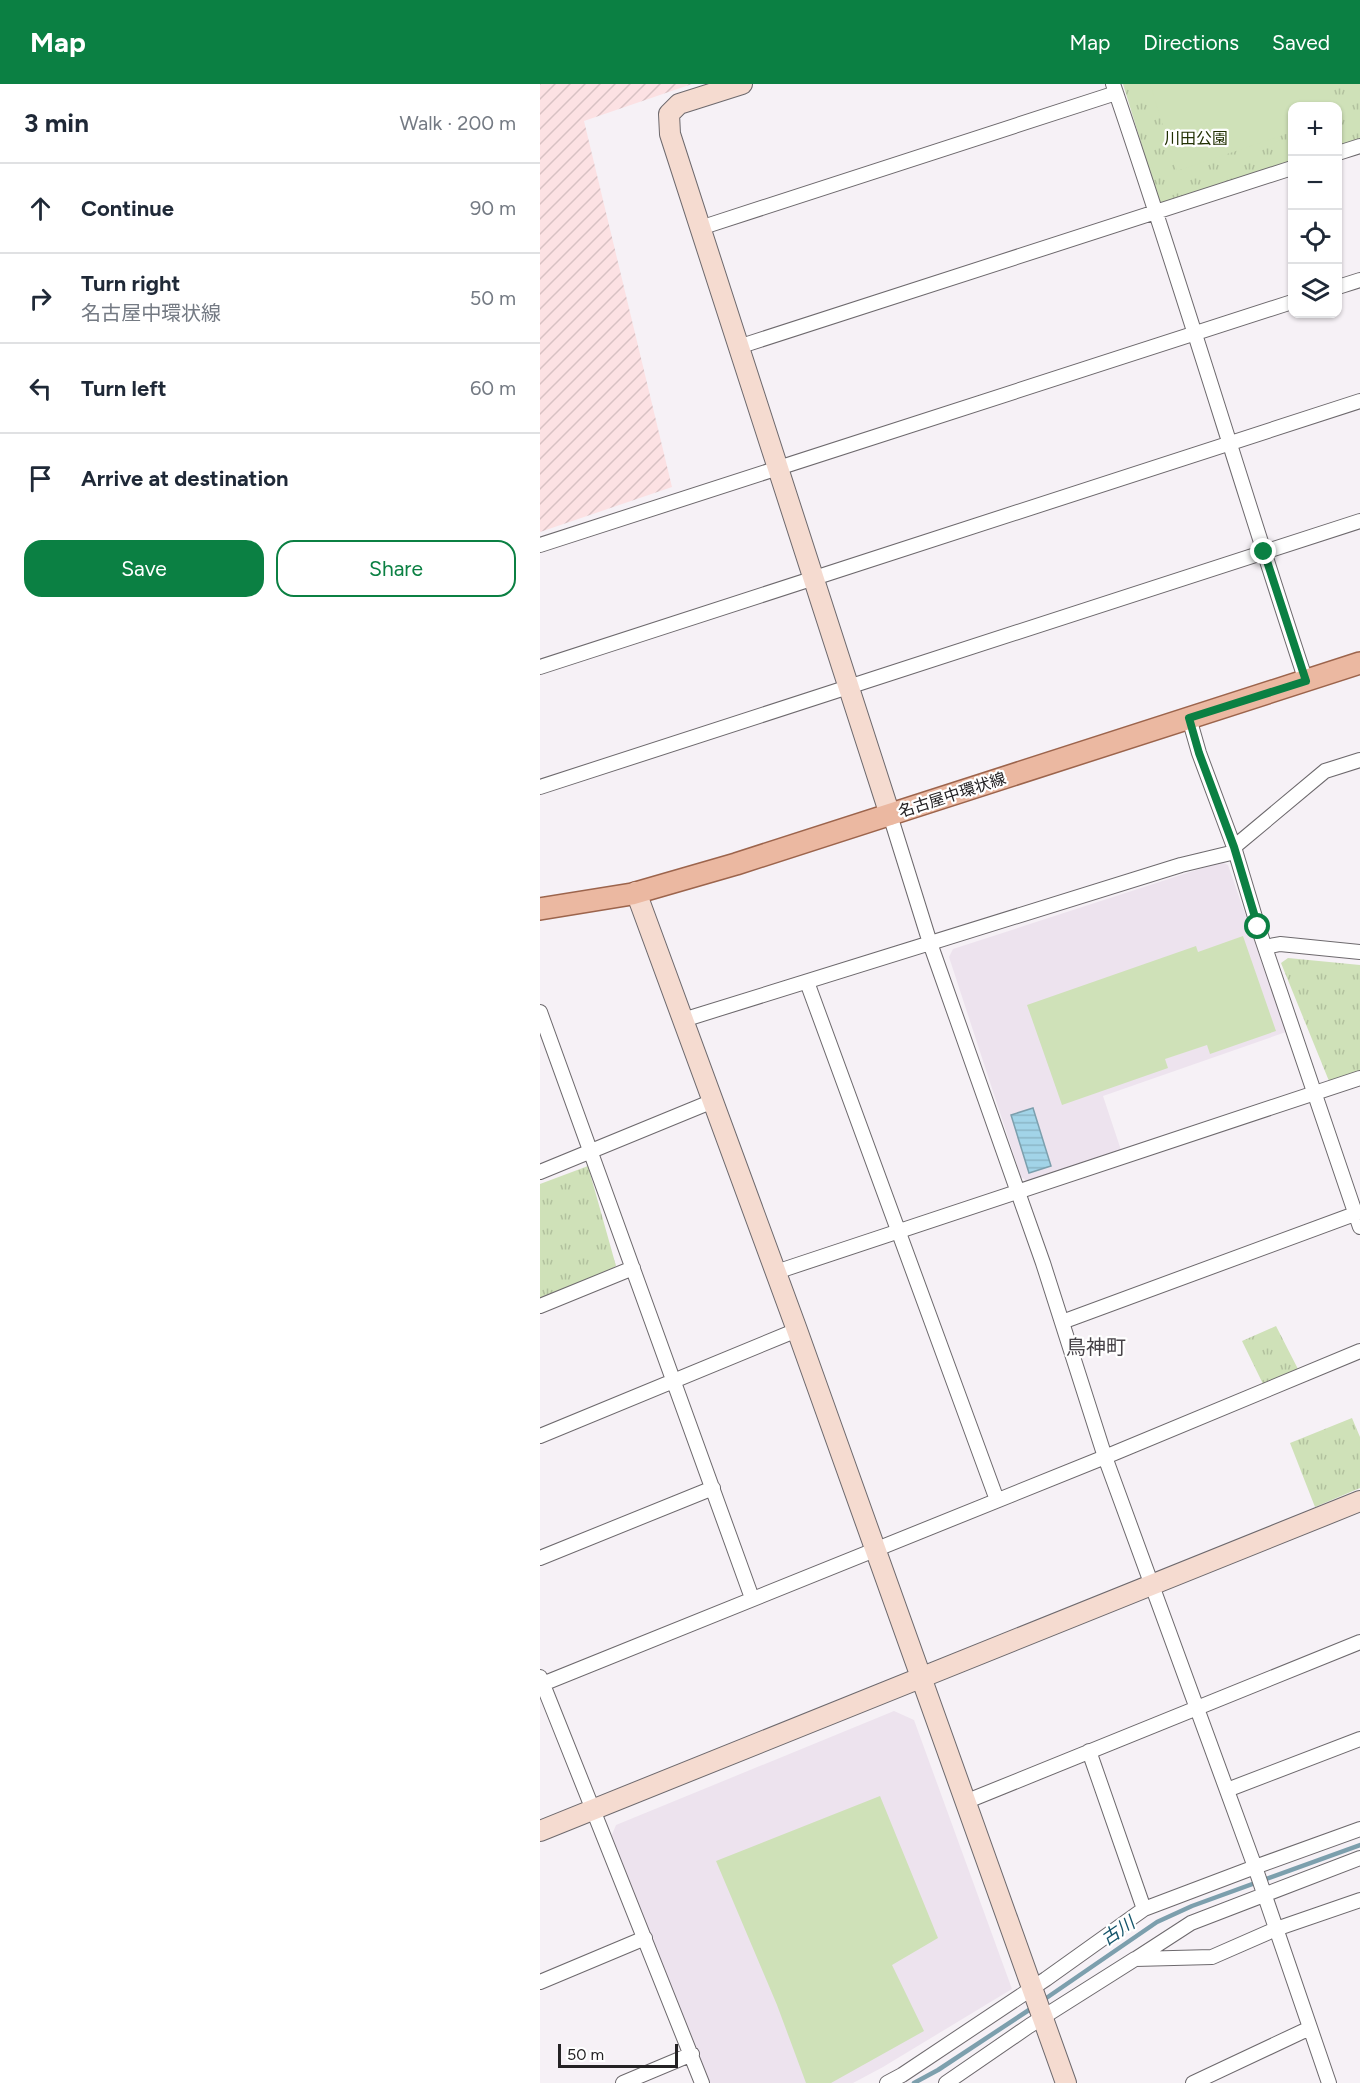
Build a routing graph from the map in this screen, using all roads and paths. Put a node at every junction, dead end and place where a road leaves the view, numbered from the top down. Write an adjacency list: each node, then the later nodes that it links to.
1 (742, 84): 7 (street)
2 (1114, 88): 6 (street); 7 (street)
3 (1360, 146): 4 (street)
4 (1342, 152)
5 (1288, 170): 6 (street)
6 (1154, 212): 11 (street); 12 (street)
7 (699, 228): 12 (street)
8 (1360, 280): 9 (street)
9 (1342, 286)
10 (1288, 304): 11 (street)
11 (1196, 333): 14 (street); 15 (street)
12 (738, 347): 15 (street)
13 (1360, 401): 14 (street)
14 (1229, 444): 18 (street); 19 (street)
15 (778, 468): 17 (street); 19 (street)
16 (1360, 521): 18 (street)
17 (540, 544)
18 (1264, 552): 22 (street); 23 (street)
19 (815, 579): 21 (street); 23 (street)
20 (1360, 663): 22 (main road, 名古屋中環状線)
21 (540, 667)
22 (1306, 681): 24 (main road, 名古屋中環状線)
23 (849, 686): 26 (street); 27 (street)
24 (1189, 718): 27 (main road, 名古屋中環状線); 28 (street)
25 (1360, 760): 28 (street)
26 (540, 787)
27 (890, 815): 29 (main road, 名古屋中環状線); 31 (street)
28 (1235, 850): 31 (street); 32 (street)
29 (636, 892): 30 (main road, 名古屋中環状線); 36 (street)
30 (540, 909)
31 (930, 943): 34 (street); 42 (street)
32 (1265, 946): 33 (street); 38 (street)
33 (1360, 952)
34 (807, 981): 36 (street); 44 (street)
35 (540, 1012): 40 (street)
36 (683, 1020): 39 (street)
37 (1360, 1078): 38 (street)
38 (1316, 1093): 42 (street); 43 (street)
39 (713, 1101): 40 (street); 46 (street)
40 (591, 1152): 41 (street); 45 (street)
41 (540, 1172)
42 (1017, 1192): 44 (street); 48 (street)
43 (1359, 1218): 48 (street)
44 (898, 1232): 46 (street); 55 (street)
45 (633, 1268): 47 (street); 51 (street)
46 (776, 1272): 49 (street)
47 (540, 1306)
48 (1062, 1322): 53 (street)
49 (797, 1330): 51 (street); 57 (street)
50 (1360, 1351): 53 (street)
51 (674, 1381): 52 (street); 54 (street)
52 (540, 1436)
53 (1105, 1457): 55 (street); 59 (street)
54 (712, 1488): 58 (street); 60 (street)
55 (997, 1500): 57 (street)
56 (1360, 1501): 59 (street)
57 (874, 1549): 60 (street); 62 (street)
58 (540, 1558)
59 (1151, 1584): 62 (street); 64 (street)
60 (752, 1598): 63 (street)
61 (1360, 1642): 64 (street)
62 (920, 1678): 68 (street); 69 (street)
63 (541, 1682): 69 (street)
64 (1196, 1707): 66 (street); 67 (street)
65 (1360, 1738): 67 (street)
66 (1089, 1751): 68 (street); 76 (street)
67 (1227, 1790): 73 (street)
68 (965, 1802): 81 (street)
69 (592, 1809): 71 (street); 78 (street)
70 (1360, 1829): 73 (street)
71 (540, 1831)
72 (1360, 1858): 74 (street)
73 (1255, 1867): 74 (street); 76 (street)
74 (1264, 1894): 77 (street); 79 (street)
75 (1360, 1900): 77 (street)
76 (1144, 1909): 81 (street)
77 (1276, 1929): 79 (street); 83 (street)
78 (645, 1938): 80 (street); 84 (street)
79 (1135, 1959): 82 (street)
80 (540, 1982)
81 (1032, 1990): 82 (street); 87 (street)
82 (1041, 2015): 88 (street); 89 (street)
83 (1310, 2028): 90 (street); 91 (street)
84 (692, 2054): 85 (street); 86 (street)
85 (623, 2083)
86 (702, 2083)
87 (887, 2083)
88 (946, 2083)
89 (1066, 2083)
90 (1193, 2083)
91 (1329, 2083)

